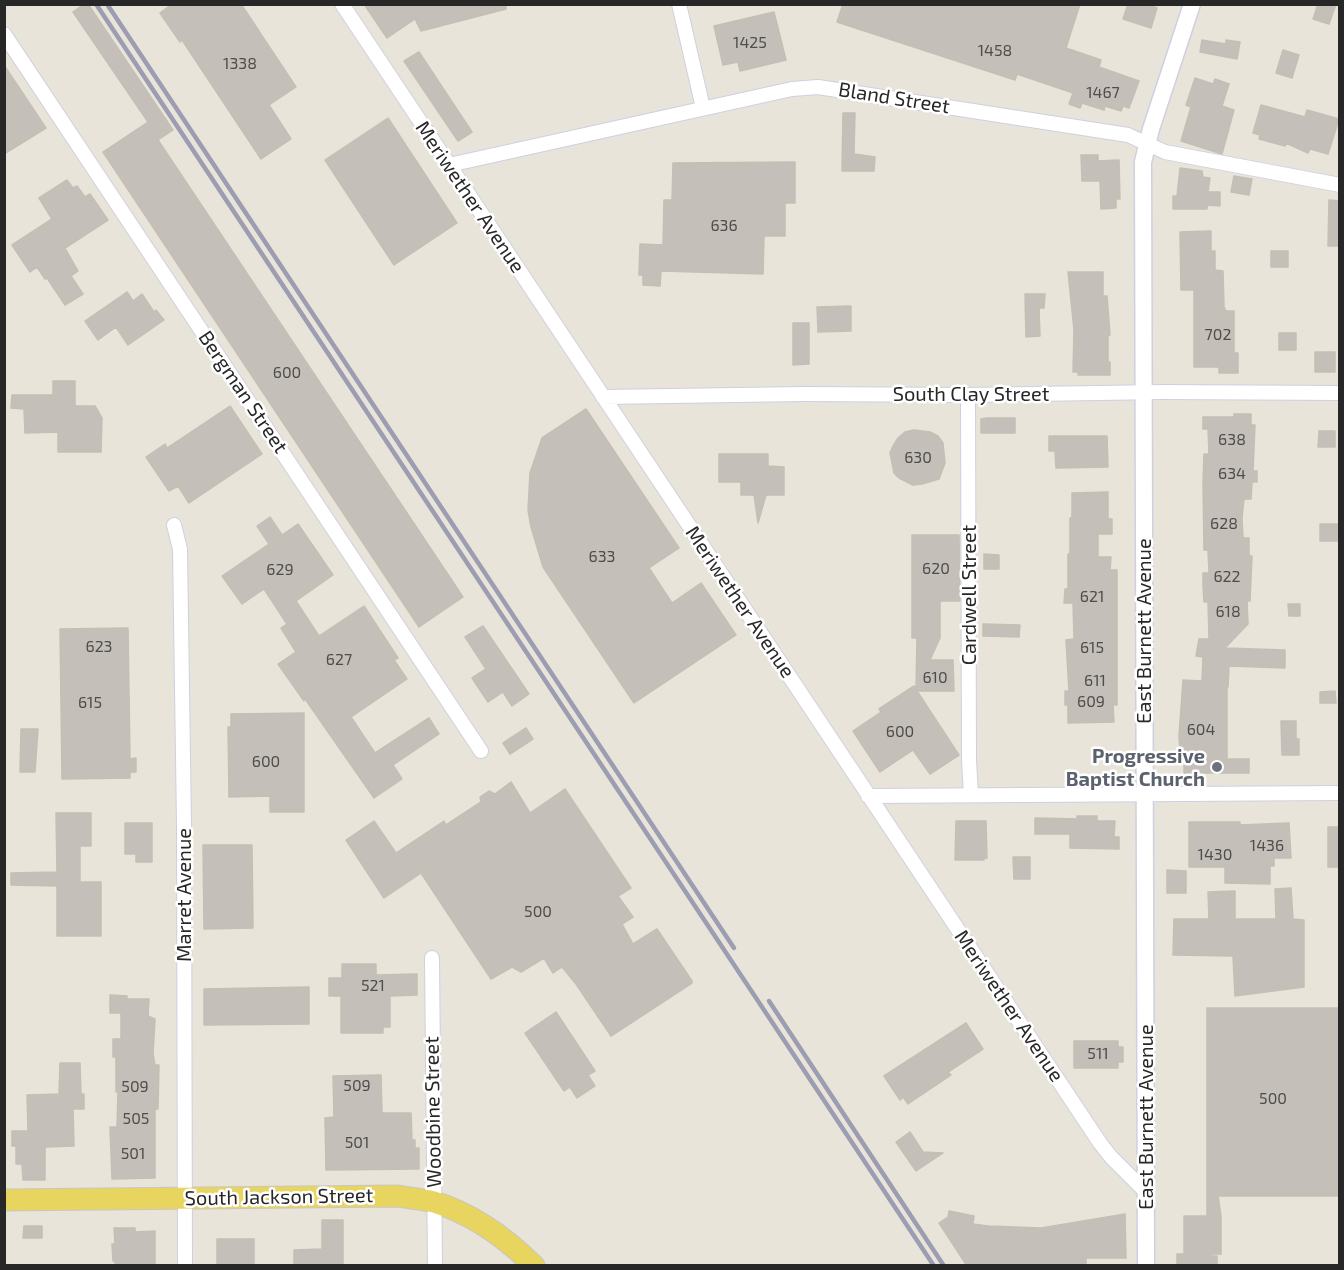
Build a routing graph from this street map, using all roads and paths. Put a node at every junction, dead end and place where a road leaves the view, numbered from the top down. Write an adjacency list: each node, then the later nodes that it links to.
1 (342, 4): 7 (street, Meriwether Avenue)
2 (680, 4): 5 (street)
3 (1192, 4): 6 (street, East Burnett Avenue)
4 (4, 34): 14 (street, Bergman Street)
5 (703, 108): 6 (street, Bland Street); 7 (street, Bland Street)
6 (1147, 144): 8 (street, Bland Street); 9 (street, East Burnett Avenue)
7 (449, 165): 12 (street, Meriwether Avenue)
8 (1340, 185)
9 (1143, 392): 10 (street, South Clay Street); 11 (street, South Clay Street); 17 (street, East Burnett Avenue)
10 (1340, 393)
11 (968, 395): 12 (street, South Clay Street); 16 (street, Cardwell Street)
12 (603, 397): 18 (street, Meriwether Avenue)
13 (174, 525): 21 (street, Marret Avenue)
14 (481, 751)
15 (1340, 793): 17 (street)
16 (971, 795): 17 (street); 18 (street)
17 (1145, 795): 20 (street, East Burnett Avenue)
18 (868, 796): 20 (street, Meriwether Avenue)
19 (432, 958): 23 (street, Woodbine Street)
20 (1146, 1192): 27 (street, East Burnett Avenue)
21 (185, 1198): 22 (main road, South Jackson Street); 23 (main road, South Jackson Street); 24 (street, Marret Avenue)
22 (4, 1200)
23 (434, 1202): 25 (street, Woodbine Street); 26 (main road, South Jackson Street)
24 (186, 1266)
25 (435, 1266)
26 (534, 1266)
27 (1146, 1266)

